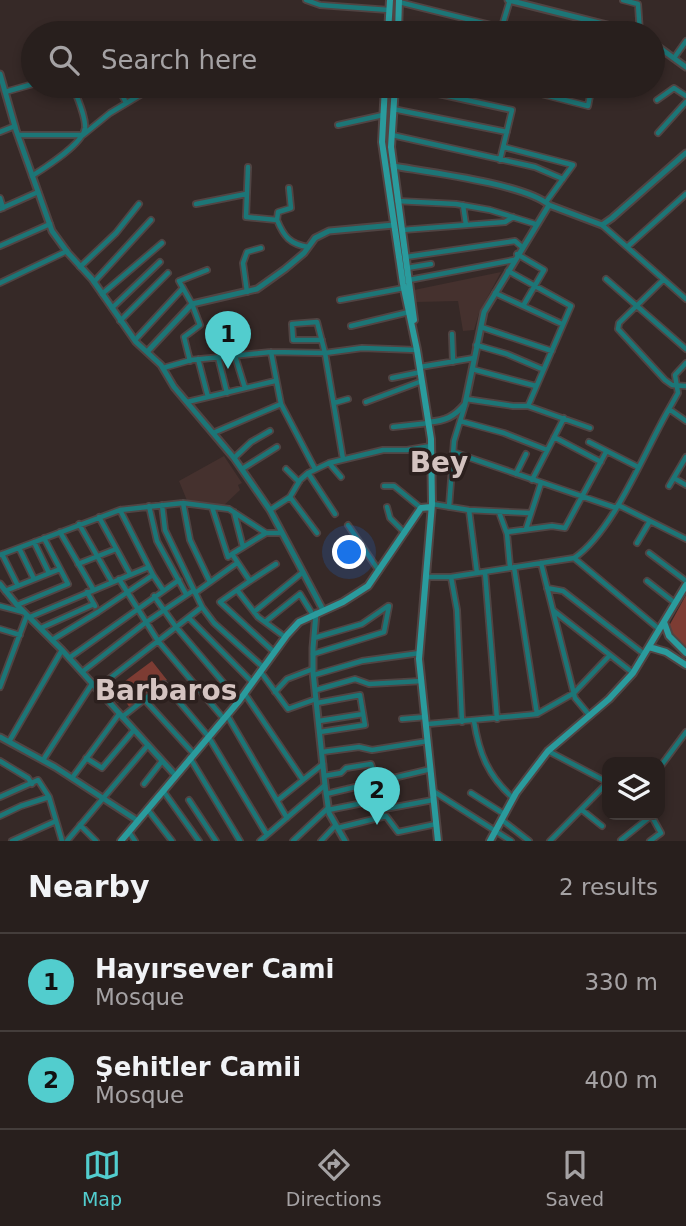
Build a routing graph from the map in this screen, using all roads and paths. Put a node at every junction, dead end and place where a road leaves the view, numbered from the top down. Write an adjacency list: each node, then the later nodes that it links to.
1 (306, 0): 7 (street)
2 (390, 0): 7 (main road)
3 (509, 0): 11 (street); 12 (street)
4 (623, 0): 6 (street)
5 (399, 1): 9 (main road); 10 (street)
6 (639, 2): 13 (street)
7 (389, 10): 8 (main road)
8 (389, 21)
9 (398, 21)
10 (467, 21)
11 (504, 21)
12 (594, 21)
13 (640, 21)
14 (686, 41): 16 (street)
15 (665, 52): 16 (street)
16 (674, 58): 17 (street)
17 (686, 67)
18 (0, 74): 20 (street)
19 (21, 88): 20 (street)
20 (4, 95): 38 (street)
21 (665, 95): 22 (street)
22 (686, 96)
23 (77, 98): 43 (street)
24 (124, 98): 34 (street)
25 (135, 98): 34 (street)
26 (385, 98): 36 (main road)
27 (394, 98): 35 (main road)
28 (457, 98): 40 (street)
29 (557, 98): 30 (street)
30 (590, 98)
31 (660, 98): 32 (street)
32 (657, 100)
33 (686, 102): 41 (street)
34 (126, 103): 43 (street)
35 (393, 109): 40 (street); 44 (main road)
36 (384, 115): 37 (street); 67 (main road)
37 (338, 125)
38 (15, 127): 39 (street); 42 (street)
39 (0, 132)
40 (507, 132): 45 (street)
41 (658, 133)
42 (18, 135): 43 (street); 50 (street)
43 (83, 135): 50 (street)
44 (391, 135): 47 (street); 48 (main road)
45 (504, 147): 47 (street); 51 (street)
46 (686, 153): 70 (street)
47 (500, 160): 51 (street)
48 (393, 166): 57 (main road); 60 (street)
49 (248, 167): 54 (street)
50 (32, 176): 53 (street)
51 (563, 179): 60 (street)
52 (289, 188): 65 (street)
53 (38, 192): 62 (street); 66 (street)
54 (246, 194): 59 (street); 65 (street)
55 (686, 194): 76 (street)
56 (0, 198): 62 (street)
57 (397, 201): 61 (street); 71 (main road)
58 (139, 204): 83 (street)
59 (196, 204)
60 (547, 204): 69 (street); 70 (street)
61 (463, 205): 63 (street); 68 (street)
62 (2, 208)
63 (513, 217): 68 (street); 69 (street)
64 (151, 220): 91 (street)
65 (277, 220): 74 (street)
66 (50, 224): 73 (street); 78 (street)
67 (394, 225): 74 (street); 95 (main road)
68 (466, 225): 71 (street)
69 (536, 225): 75 (street)
70 (602, 225): 76 (street)
71 (401, 230): 79 (main road)
72 (162, 243): 98 (street)
73 (0, 246)
74 (309, 247): 96 (street)
75 (522, 247): 79 (street); 80 (street)
76 (627, 247): 90 (street)
77 (261, 248): 96 (street)
78 (67, 251): 83 (street); 92 (street)
79 (405, 257): 84 (main road)
80 (516, 257): 86 (street); 89 (street); 93 (street)
81 (160, 262): 104 (street)
82 (431, 264): 84 (street)
83 (80, 267): 91 (street)
84 (407, 268): 89 (main road)
85 (207, 270): 94 (street)
86 (507, 271): 93 (street); 97 (street)
87 (168, 272): 106 (street)
88 (606, 279): 102 (street)
89 (409, 280): 115 (main road)
90 (663, 280): 99 (street); 102 (street)
91 (94, 282): 98 (street)
92 (0, 283)
93 (534, 286): 103 (street); 107 (street)
94 (183, 288): 101 (street); 111 (street)
95 (404, 288): 100 (street); 105 (main road)
96 (247, 292): 101 (street)
97 (495, 293): 103 (street); 109 (street)
98 (102, 294): 104 (street)
99 (686, 299)
100 (340, 300)
101 (192, 304): 117 (street); 124 (street)
102 (637, 305): 114 (street); 135 (street)
103 (523, 306): 107 (street)
104 (112, 308): 106 (street)
105 (409, 312): 108 (street); 115 (main road)
106 (120, 321): 111 (street)
107 (562, 324): 116 (street)
108 (351, 326)
109 (480, 326): 113 (street); 116 (street)
110 (452, 334): 125 (street)
111 (135, 340): 117 (street)
112 (322, 340): 112 (street); 119 (street)
113 (477, 345): 122 (street); 129 (street)
114 (686, 349)
115 (417, 350): 119 (street); 130 (main road)
116 (552, 351): 129 (street)
117 (147, 352): 127 (street)
118 (271, 352): 119 (street); 120 (street); 132 (street)
119 (325, 353): 144 (street)
120 (235, 356): 121 (street); 137 (street)
121 (218, 357): 123 (street); 138 (street)
122 (474, 358): 125 (street); 128 (street)
123 (198, 359): 124 (street); 139 (street)
124 (190, 360): 127 (street)
125 (453, 362): 130 (street)
126 (686, 363): 135 (street)
127 (163, 368): 141 (street)
128 (472, 369): 134 (street); 143 (street)
129 (542, 369): 134 (street)
130 (420, 370): 131 (street); 133 (main road)
131 (392, 378)
132 (275, 381): 137 (street); 145 (street)
133 (422, 381): 142 (street); 151 (main road)
134 (536, 386): 146 (street)
135 (678, 386): 136 (street); 147 (street)
136 (686, 386)
137 (245, 388): 138 (street)
138 (227, 393): 139 (street)
139 (208, 397): 141 (street)
140 (348, 399): 144 (street)
141 (187, 402): 155 (street)
142 (366, 402)
143 (466, 402): 146 (street); 149 (street); 151 (street)
144 (334, 403): 166 (street)
145 (281, 404): 155 (street); 172 (street)
146 (528, 406): 148 (street)
147 (669, 409): 150 (street); 169 (street)
148 (564, 418): 153 (street); 156 (street)
149 (460, 421): 160 (street); 161 (street)
150 (686, 421)
151 (429, 423): 152 (street); 158 (main road)
152 (393, 427)
153 (590, 428)
154 (270, 431): 165 (street)
155 (213, 433): 165 (street)
156 (554, 437): 160 (street); 167 (street)
157 (589, 442): 162 (street)
158 (431, 446): 166 (street); 187 (main road)
159 (277, 447): 170 (street)
160 (547, 450): 177 (street)
161 (453, 452): 174 (street); 192 (street)
162 (606, 452): 167 (street); 169 (street)
163 (526, 454): 174 (street)
164 (686, 457): 176 (street)
165 (234, 458): 170 (street)
166 (343, 459): 168 (street)
167 (601, 461): 184 (street)
168 (330, 463): 172 (street); 175 (street)
169 (638, 467): 190 (street)
170 (242, 469): 195 (street)
171 (286, 469): 178 (street)
172 (315, 469): 173 (street)
173 (308, 473): 178 (street); 200 (street)
174 (516, 474): 177 (street)
175 (341, 477)
176 (674, 478): 180 (street); 182 (street)
177 (532, 480): 179 (street)
178 (299, 482): 183 (street)
179 (541, 483): 184 (street); 199 (street)
180 (686, 485)
181 (384, 486): 193 (street)
182 (670, 486)
183 (290, 496): 195 (street); 210 (street)
184 (583, 497): 190 (street); 205 (street)
185 (183, 503): 186 (street); 189 (street); 246 (street)
186 (162, 505): 188 (street); 255 (street)
187 (432, 505): 192 (street); 193 (main road); 238 (main road)
188 (149, 506): 194 (street); 242 (street)
189 (212, 506): 197 (street); 221 (street)
190 (617, 506): 202 (street); 223 (street)
191 (387, 507): 211 (street)
192 (449, 507): 196 (street)
193 (421, 509): 211 (main road)
194 (120, 510): 201 (street); 228 (street)
195 (270, 510): 209 (street)
196 (469, 510): 198 (street); 235 (street)
197 (234, 512): 208 (street); 216 (street)
198 (499, 512): 199 (street); 207 (street)
199 (530, 513): 205 (street)
200 (335, 514)
201 (99, 517): 203 (street); 218 (street)
202 (650, 521): 213 (street); 215 (street)
203 (79, 524): 206 (street); 222 (street)
204 (348, 525): 231 (street)
205 (526, 529): 207 (street)
206 (60, 531): 212 (street); 226 (street)
207 (507, 532): 229 (street)
208 (266, 533): 209 (street); 216 (street)
209 (282, 533): 232 (street)
210 (317, 533)
211 (405, 533): 231 (main road)
212 (44, 538): 214 (street); 230 (street)
213 (686, 539)
214 (34, 542): 217 (street); 234 (street)
215 (637, 543)
216 (243, 547): 221 (street)
217 (19, 548): 220 (street); 240 (street)
218 (116, 549): 222 (street); 236 (street)
219 (649, 553): 247 (street)
220 (1, 554): 249 (street)
221 (232, 554): 224 (street)
222 (97, 557): 226 (street); 245 (street)
223 (574, 558): 225 (street); 278 (street)
224 (237, 563): 243 (street); 246 (street)
225 (541, 563): 229 (street); 250 (street)
226 (78, 564): 251 (street)
227 (276, 564): 243 (street)
228 (149, 567): 236 (street); 237 (street)
229 (512, 567): 233 (street); 310 (street)
230 (60, 569): 234 (street); 261 (street)
231 (379, 571): 269 (main road)
232 (303, 572): 268 (street); 269 (street)
233 (485, 572): 235 (street); 315 (street)
234 (49, 573): 240 (street)
235 (477, 573): 239 (street)
236 (130, 574): 241 (street)
237 (153, 575): 252 (street); 256 (street)
238 (426, 577): 239 (street); 287 (main road)
239 (451, 577): 319 (street)
240 (34, 579): 249 (street)
241 (119, 579): 245 (street); 256 (street)
242 (179, 580): 252 (street); 257 (street)
243 (250, 581): 253 (street)
244 (647, 581): 259 (street)
245 (112, 582): 251 (street)
246 (210, 582): 255 (street)
247 (686, 583): 259 (main road)
248 (0, 584): 254 (street)
249 (18, 586): 254 (street)
250 (547, 588): 266 (street); 290 (street)
251 (90, 590): 260 (street); 270 (street)
252 (163, 590): 258 (street)
253 (237, 590): 268 (street); 286 (street)
254 (4, 591): 261 (street)
255 (195, 591): 257 (street); 263 (street)
256 (126, 593): 264 (street); 267 (street)
257 (186, 594): 265 (street)
258 (154, 596): 264 (street); 265 (street)
259 (675, 603): 273 (main road)
260 (94, 604): 267 (street); 276 (street)
261 (16, 605): 270 (street)
262 (0, 606): 270 (street)
263 (202, 607): 271 (street); 294 (street)
264 (136, 609): 274 (street); 292 (street)
265 (164, 610): 274 (street); 275 (street)
266 (553, 611): 291 (street); 305 (street)
267 (98, 612): 282 (street)
268 (254, 612): 272 (street)
269 (317, 613): 272 (street); 280 (main road); 281 (street)
270 (27, 615): 276 (street); 279 (street)
271 (189, 618): 275 (street); 299 (street)
272 (265, 622): 280 (street)
273 (664, 622): 278 (main road); 288 (main road)
274 (145, 623): 283 (street); 295 (street)
275 (176, 627): 283 (street); 307 (street)
276 (41, 628): 282 (street)
277 (0, 629): 279 (street)
278 (659, 629): 284 (main road)
279 (20, 635): 300 (street)
280 (285, 637): 286 (main road)
281 (314, 638): 289 (street); 289 (street)
282 (52, 640): 285 (street)
283 (158, 641): 301 (street); 313 (street)
284 (649, 646): 290 (main road); 293 (main road)
285 (62, 650): 292 (street); 325 (street)
286 (274, 652): 294 (main road)
287 (420, 653): 296 (street); 298 (main road)
288 (686, 653)
289 (313, 654): 296 (street)
290 (645, 654): 297 (main road)
291 (610, 655): 297 (street); 305 (street)
292 (69, 658): 295 (street)
293 (686, 665)
294 (261, 669): 299 (main road); 303 (street)
295 (82, 672): 301 (street)
296 (314, 672): 302 (street); 303 (street)
297 (633, 673): 312 (main road)
298 (422, 681): 302 (street); 317 (main road)
299 (252, 682): 304 (main road)
300 (0, 687)
301 (94, 687): 311 (street); 332 (street)
302 (316, 690): 308 (street)
303 (275, 692): 308 (street)
304 (245, 693): 307 (main road); 341 (street)
305 (573, 693): 310 (street); 312 (street)
306 (144, 699): 311 (street); 323 (street); 330 (street)
307 (239, 701): 313 (main road)
308 (317, 701): 309 (street); 316 (street)
309 (363, 714): 316 (street); 321 (street)
310 (537, 714): 315 (street)
311 (121, 715): 320 (street); 331 (street)
312 (590, 716): 328 (main road)
313 (226, 717): 323 (main road); 357 (street)
314 (402, 719): 317 (street)
315 (497, 719): 318 (street)
316 (319, 721): 321 (street)
317 (427, 721): 319 (street); 326 (main road)
318 (474, 721): 319 (street); 354 (street)
319 (462, 722)
320 (134, 730): 327 (street); 331 (street)
321 (320, 732): 329 (street)
322 (686, 732): 333 (street)
323 (208, 736): 330 (main road); 376 (street)
324 (0, 737): 325 (street)
325 (10, 740): 332 (street)
326 (429, 741): 329 (street); 337 (main road)
327 (148, 745): 335 (street); 355 (street)
328 (548, 751): 342 (street); 354 (main road)
329 (322, 752): 336 (street)
330 (191, 755): 338 (main road); 387 (street)
331 (86, 758): 340 (street)
332 (43, 760): 340 (street)
333 (665, 760)
334 (0, 761): 344 (street)
335 (162, 761): 338 (street); 345 (street)
336 (323, 764): 339 (street); 341 (street)
337 (431, 769): 343 (street); 348 (main road)
338 (176, 776): 349 (main road)
339 (324, 776): 343 (street); 346 (street)
340 (72, 778): 355 (street)
341 (303, 780): 357 (street)
342 (602, 780)
343 (377, 783): 351 (street); 359 (street)
344 (32, 784): 352 (street); 353 (street)
345 (144, 784)
346 (325, 785): 351 (street); 365 (street)
347 (602, 788): 362 (street)
348 (433, 791): 358 (main road); 374 (street)
349 (164, 792): 360 (main road); 385 (street)
350 (471, 793): 364 (street)
351 (326, 794): 359 (street)
352 (0, 797)
353 (49, 797): 363 (street); 368 (street)
354 (513, 798): 364 (main road)
355 (104, 799): 369 (street); 371 (street)
356 (189, 800): 386 (street)
357 (278, 800): 365 (street)
358 (434, 800): 361 (street); 370 (main road)
359 (328, 809): 373 (street); 389 (street)
360 (148, 810): 369 (main road); 384 (street)
361 (379, 810)
362 (582, 810): 372 (street); 396 (street)
363 (0, 816)
364 (503, 816): 374 (main road); 395 (street)
365 (288, 818): 376 (street)
366 (645, 820): 378 (street)
367 (654, 820): 397 (street)
368 (56, 821): 379 (street); 380 (street)
369 (138, 821): 375 (main road)
370 (436, 824): 373 (street); 392 (main road)
371 (80, 825): 377 (street); 380 (street)
372 (602, 826)
373 (336, 827): 390 (street); 391 (street)
374 (495, 829): 393 (main road); 394 (street)
375 (129, 832): 382 (main road); 383 (street)
376 (267, 835): 388 (street)
377 (89, 839): 381 (street)
378 (621, 840)
379 (12, 841)
380 (64, 841)
381 (96, 841)
382 (121, 841)
383 (135, 841)
384 (172, 841)
385 (199, 841)
386 (216, 841)
387 (240, 841)
388 (260, 841)
389 (293, 841)
390 (321, 841)
391 (345, 841)
392 (438, 841)
393 (491, 841)
394 (511, 841)
395 (529, 841)
396 (550, 841)
397 (650, 841)

